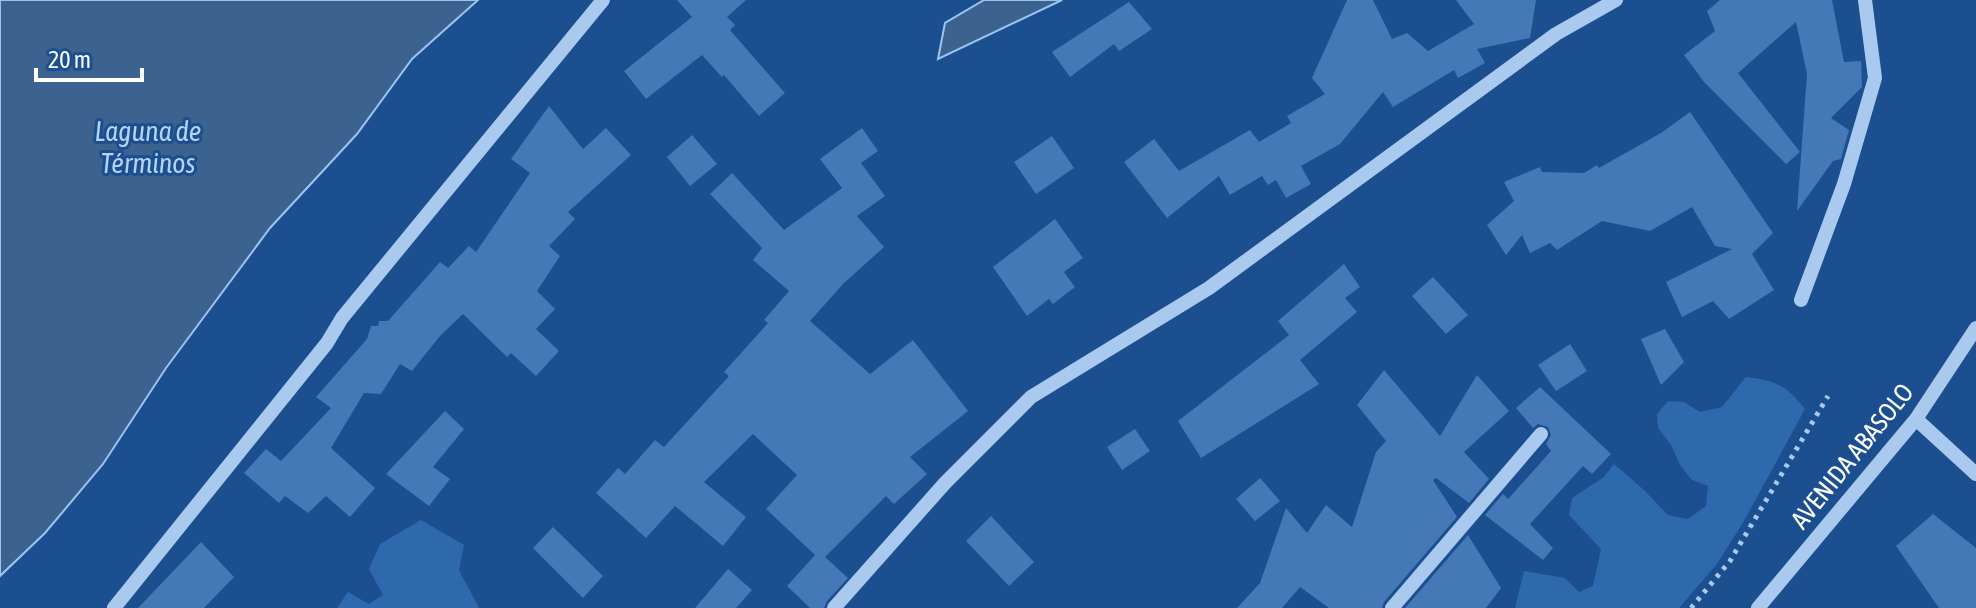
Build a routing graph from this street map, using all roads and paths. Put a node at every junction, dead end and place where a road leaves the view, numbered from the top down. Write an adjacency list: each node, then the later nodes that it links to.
1 (603, 0): 10 (street)
2 (1616, 0): 11 (street)
3 (1865, 0): 4 (street)
4 (1801, 300)
5 (1976, 328): 7 (street, AVENIDA ABASOLO)
6 (1828, 396): 13 (path)
7 (1916, 419): 9 (street); 14 (street, AVENIDA ABASOLO)
8 (1541, 434): 12 (street)
9 (1976, 474)
10 (114, 608)
11 (834, 608)
12 (1392, 608)
13 (1691, 608)
14 (1758, 608)

